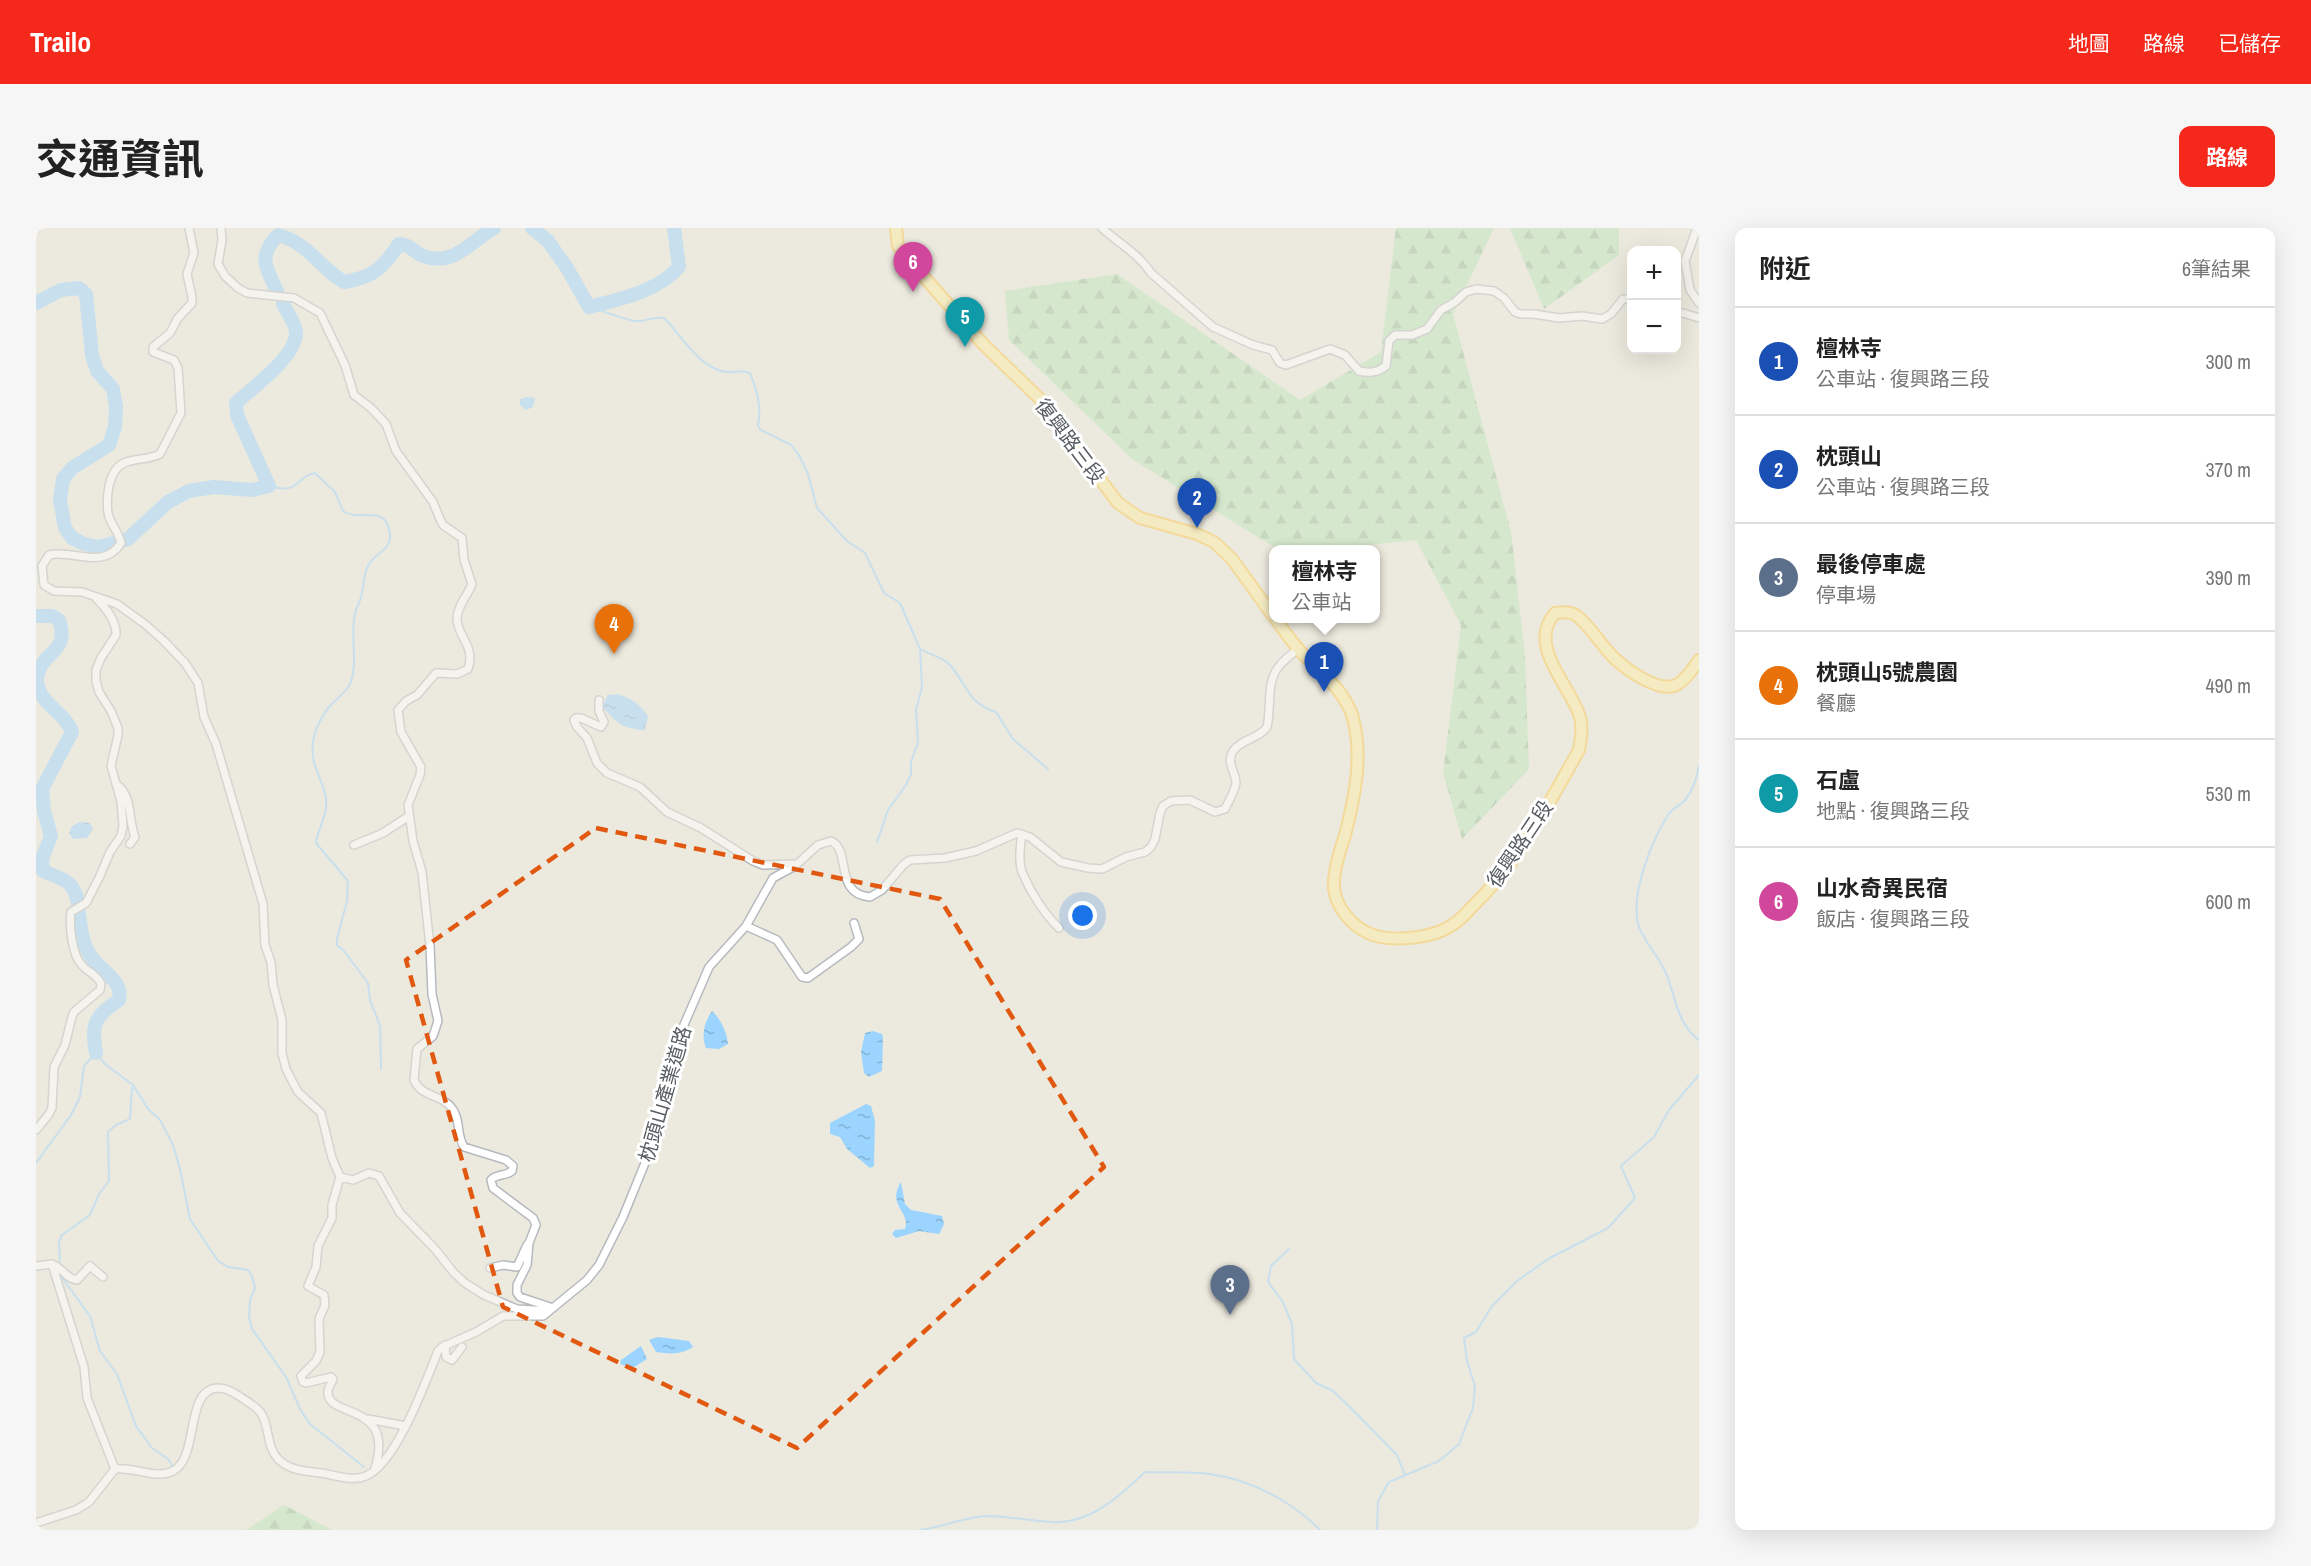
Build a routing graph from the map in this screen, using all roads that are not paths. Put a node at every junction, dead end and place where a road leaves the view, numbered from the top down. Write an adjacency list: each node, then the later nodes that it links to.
1 (189, 228): 10 (street)
2 (220, 228): 17 (street)
3 (896, 228): 11 (main road, 復興路三段)
4 (1102, 228): 6 (street)
5 (1697, 228): 7 (street)
6 (1627, 299)
7 (1699, 303)
8 (1681, 312): 9 (street)
9 (1699, 318)
10 (93, 595): 16 (street); 26 (street)
11 (1269, 610)
12 (1278, 623): 13 (main road, 復興路三段)
13 (1298, 649): 14 (main road, 復興路三段); 18 (street)
14 (1699, 660)
15 (598, 700): 21 (street)
16 (116, 784): 19 (street); 25 (street)
17 (409, 816): 20 (street); 27 (street)
18 (1022, 834): 21 (street, 枕頭山產業道路); 24 (street)
19 (130, 844)
20 (354, 845)
21 (797, 864): 23 (street, 枕頭山產業道路)
22 (854, 923): 23 (street)
23 (746, 926): 32 (street, 枕頭山產業道路)
24 (1059, 928)
25 (36, 1130)
26 (340, 1177): 32 (street); 35 (street)
27 (529, 1243): 30 (street); 32 (street)
28 (52, 1264): 29 (street); 31 (street); 37 (street)
29 (36, 1266)
30 (490, 1268)
31 (103, 1277)
32 (551, 1310): 33 (street, 枕頭山產業道路)
33 (445, 1345): 34 (street); 36 (street)
34 (462, 1347)
35 (368, 1419): 36 (street); 38 (street)
36 (406, 1426): 38 (street)
37 (115, 1469): 38 (street); 39 (street)
38 (374, 1471)
39 (36, 1523)

